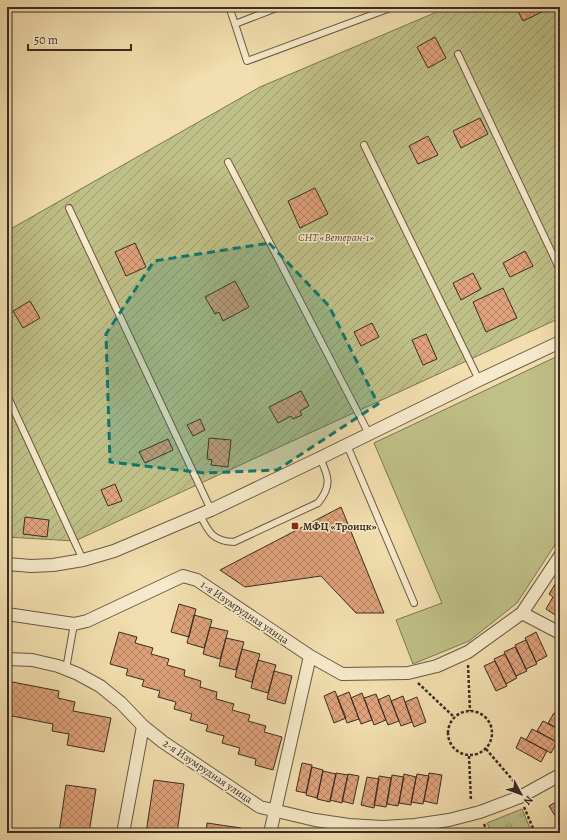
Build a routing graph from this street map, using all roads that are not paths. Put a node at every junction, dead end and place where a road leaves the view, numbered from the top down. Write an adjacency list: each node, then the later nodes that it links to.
1 (229, 7): 4 (lane)
2 (279, 7): 4 (lane)
3 (393, 7): 4 (lane)
4 (235, 24)
5 (458, 54): 9 (lane)
6 (364, 145): 11 (lane)
7 (228, 162): 13 (lane)
8 (68, 208): 16 (lane)
9 (560, 270)
10 (560, 342): 11 (street)
11 (479, 380): 13 (street)
12 (7, 395): 18 (lane)
13 (369, 434): 14 (street)
14 (347, 445): 15 (street); 20 (lane)
15 (320, 458): 16 (street); 16 (lane)
16 (206, 513): 18 (street)
17 (560, 556): 21 (street)
18 (83, 560): 19 (street)
19 (7, 564)
20 (414, 603)
21 (522, 613): 24 (street); 25 (street, 1-я Изумрудная улица)
22 (7, 614): 23 (street, 1-я Изумрудная улица)
23 (74, 624): 25 (street, 1-я Изумрудная улица); 27 (lane)
24 (560, 633)
25 (310, 656): 30 (street)
26 (7, 659): 27 (street, 2-я Изумрудная улица)
27 (66, 669): 28 (street, 2-я Изумрудная улица)
28 (143, 726): 30 (street, 2-я Изумрудная улица); 31 (street)
29 (560, 776): 30 (street, 2-я Изумрудная улица)
30 (276, 810): 32 (street)
31 (123, 833)
32 (270, 833)

